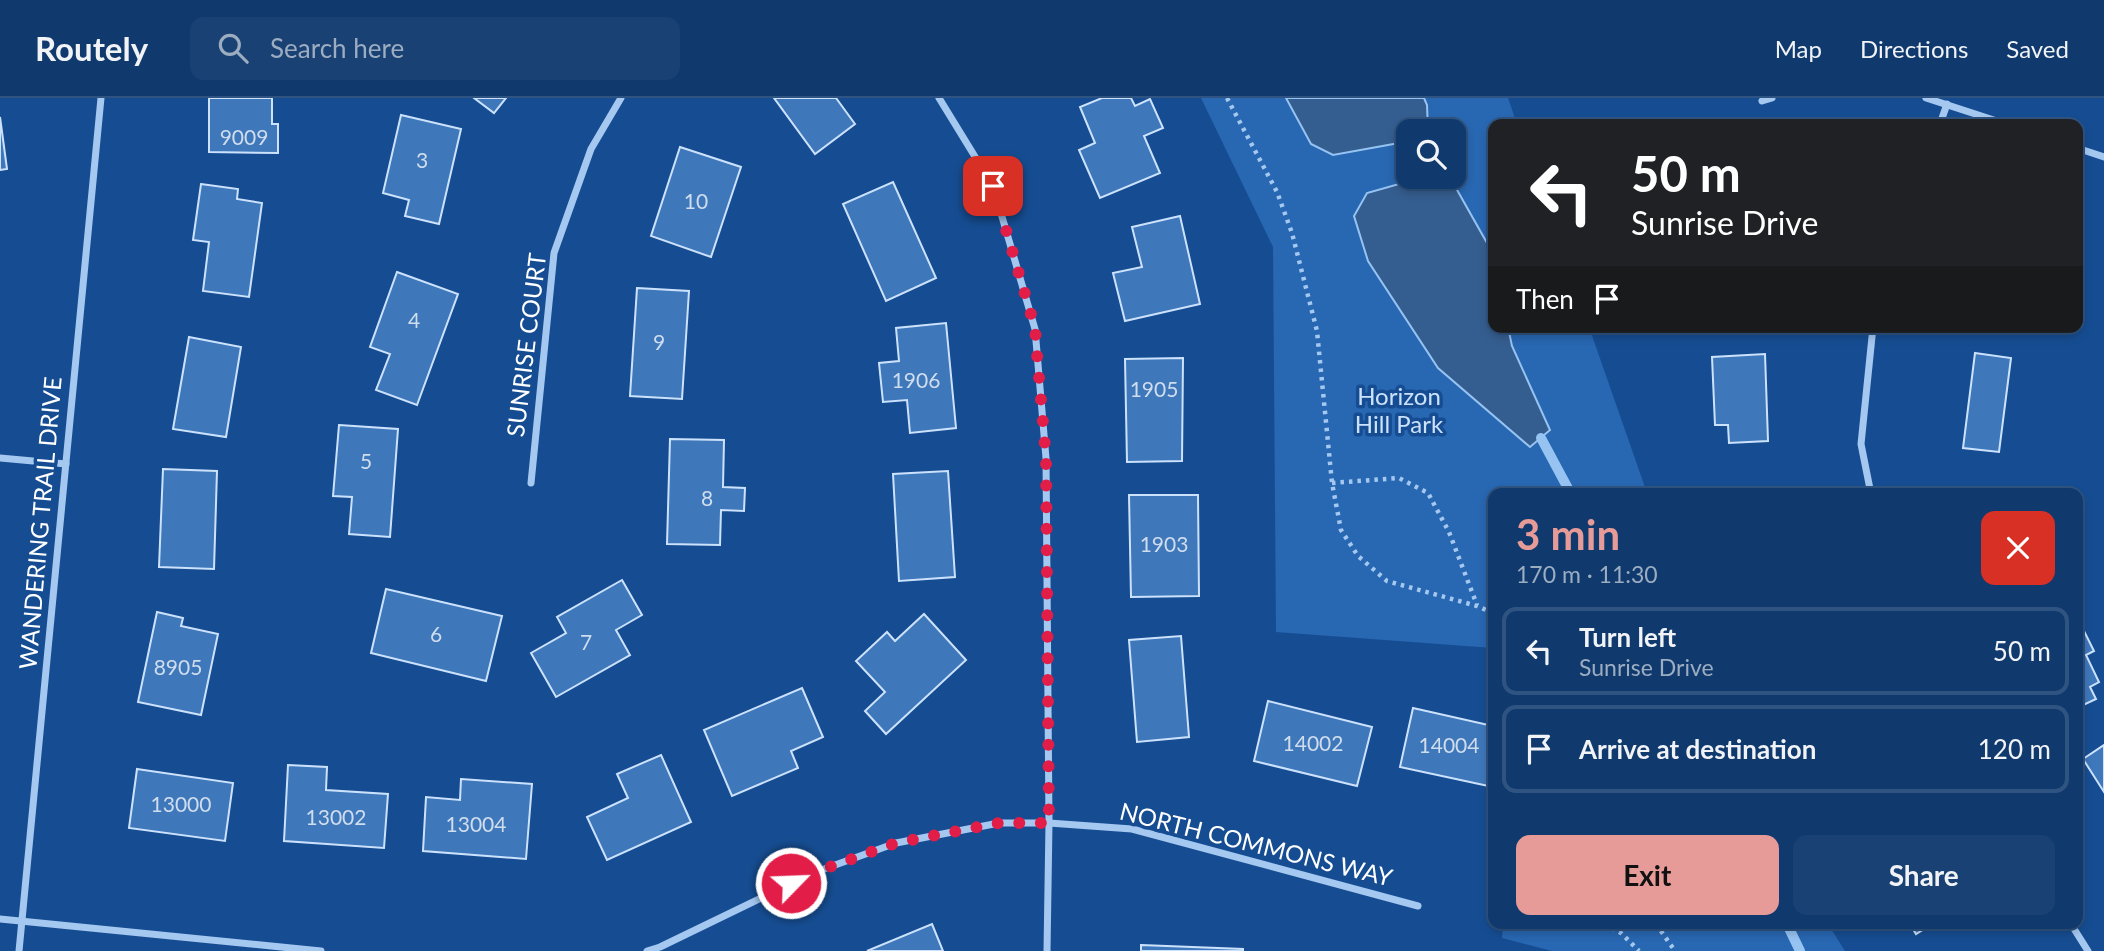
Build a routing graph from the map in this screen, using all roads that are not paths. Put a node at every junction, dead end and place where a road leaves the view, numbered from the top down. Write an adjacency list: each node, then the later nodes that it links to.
1 (101, 98): 14 (street, WANDERING TRAIL DRIVE)
2 (621, 98): 15 (street, SUNRISE COURT)
3 (939, 98): 17 (street)
4 (1772, 98): 6 (street)
5 (1926, 98): 7 (street)
6 (1762, 101)
7 (1947, 104): 8 (street); 9 (street)
8 (1942, 119)
9 (1991, 119)
10 (2083, 150): 11 (street)
11 (2104, 157)
12 (1872, 333): 16 (street)
13 (0, 458): 14 (street)
14 (66, 464): 20 (street, WANDERING TRAIL DRIVE)
15 (531, 483)
16 (1870, 488)
17 (1049, 823): 18 (street, NORTH COMMONS WAY); 24 (street, NORTH COMMONS WAY); 25 (street)
18 (1418, 906)
19 (0, 919): 20 (street)
20 (22, 922): 22 (street, WANDERING TRAIL DRIVE); 23 (street)
21 (2074, 929): 26 (street)
22 (19, 951)
23 (321, 951)
24 (647, 951)
25 (1047, 951)
26 (2088, 951)

